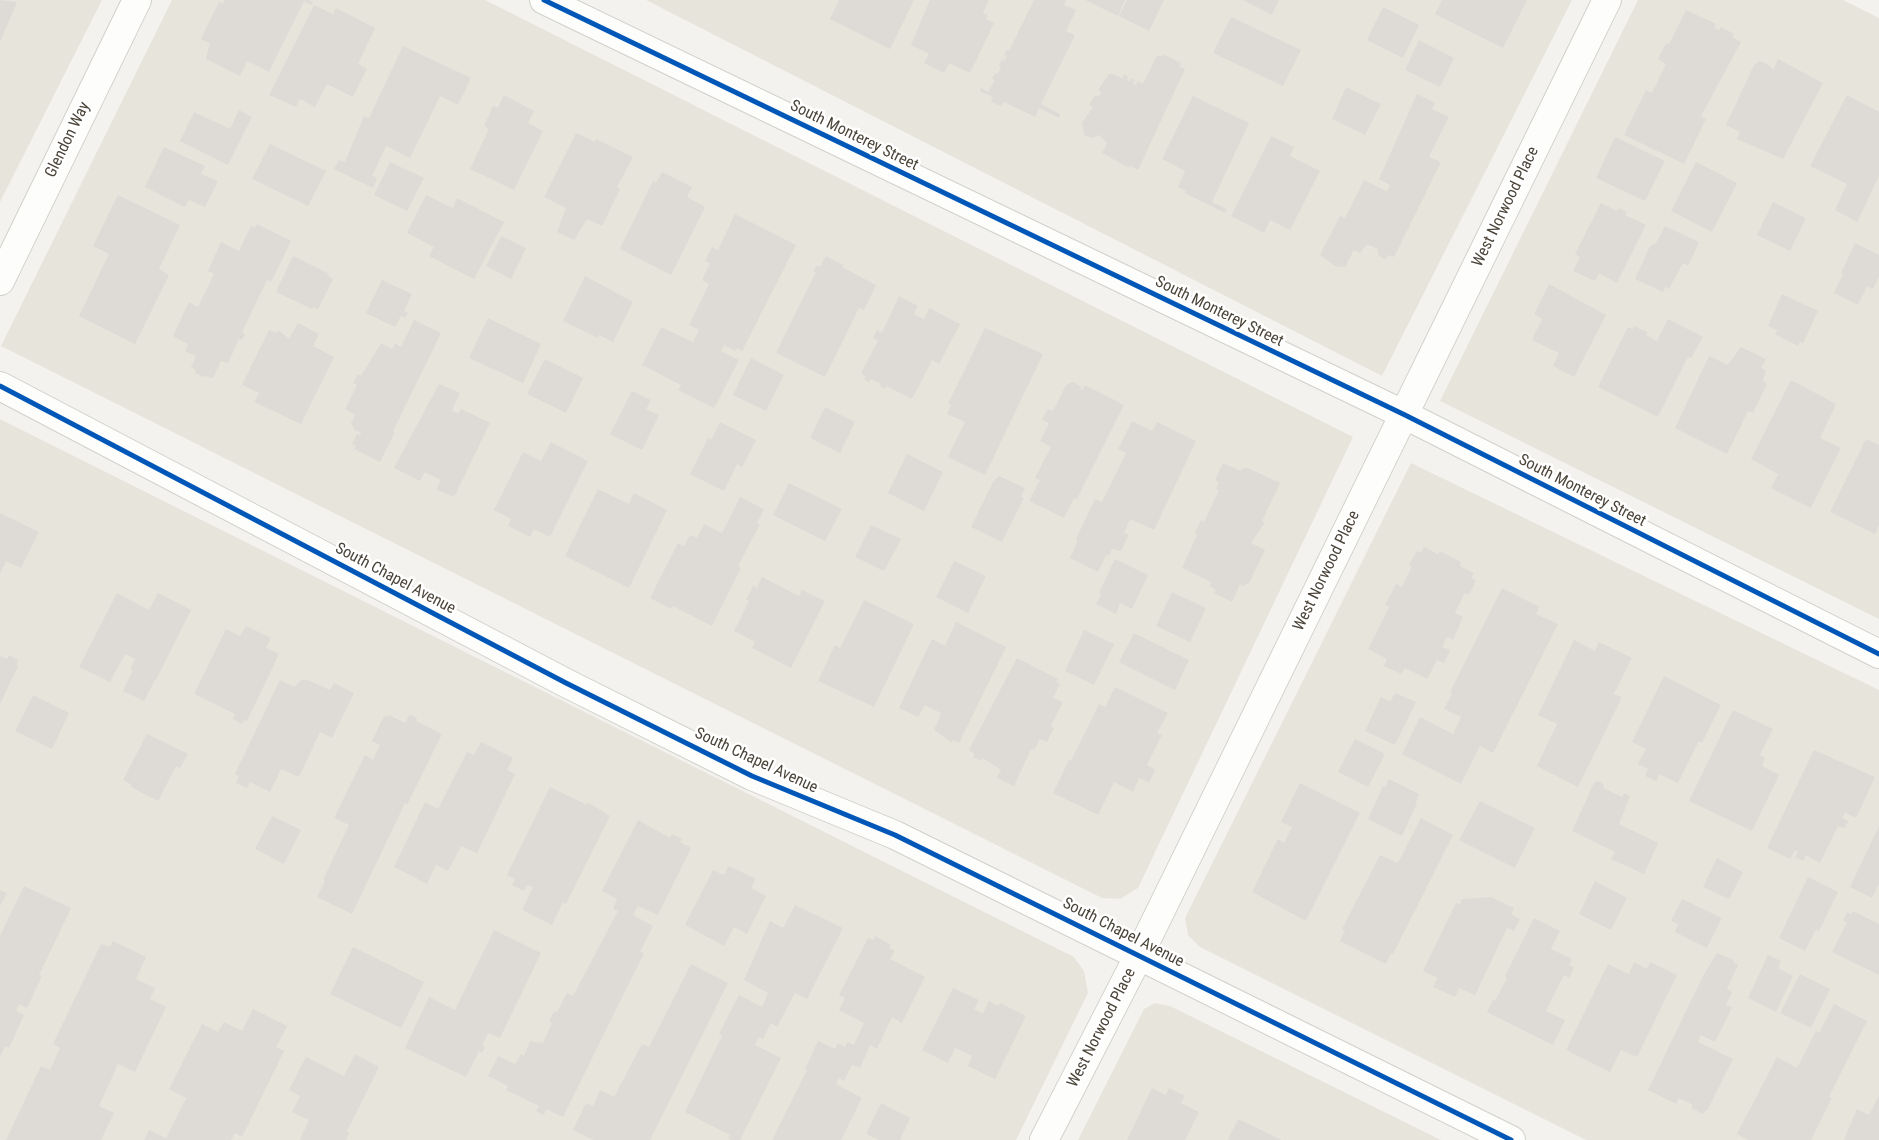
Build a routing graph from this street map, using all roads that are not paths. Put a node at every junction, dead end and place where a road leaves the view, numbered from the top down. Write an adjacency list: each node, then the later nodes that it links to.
1 (137, 0): 4 (street, Glendon Way)
2 (544, 0): 6 (street, South Monterey Street)
3 (1607, 0): 6 (street, West Norwood Place)
4 (0, 281)
5 (0, 386): 8 (street, South Chapel Avenue)
6 (1405, 415): 7 (street, South Monterey Street); 8 (street, West Norwood Place)
7 (1879, 654)
8 (1139, 955): 9 (street, West Norwood Place); 10 (street, South Chapel Avenue)
9 (1044, 1140)
10 (1511, 1140)

